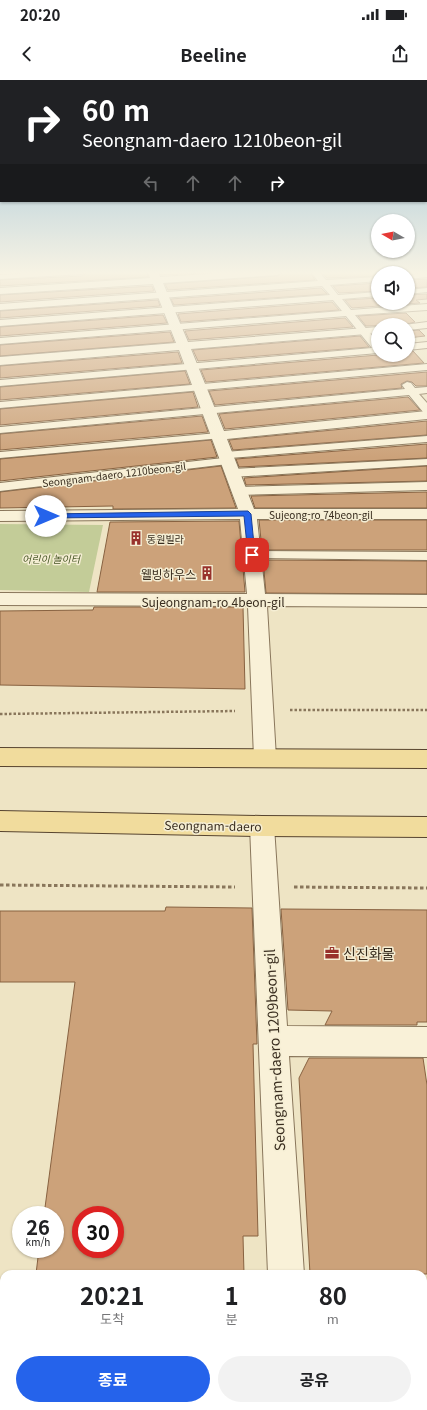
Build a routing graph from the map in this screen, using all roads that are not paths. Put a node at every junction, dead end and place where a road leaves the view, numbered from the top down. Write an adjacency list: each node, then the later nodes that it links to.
1 (87, 334): 4 (lane)
2 (178, 334): 5 (street)
3 (326, 334): 5 (street)
4 (0, 341)
5 (183, 346): 9 (street); 11 (street)
6 (427, 346): 7 (lane)
7 (415, 347)
8 (371, 351): 11 (lane)
9 (0, 361)
10 (389, 362): 13 (lane)
11 (191, 367): 14 (lane); 15 (street)
12 (427, 367): 13 (lane)
13 (395, 370): 15 (lane); 17 (lane)
14 (0, 383)
15 (201, 388): 18 (lane); 20 (street)
16 (427, 390): 17 (lane)
17 (412, 391): 19 (lane); 20 (lane)
18 (0, 405)
19 (427, 410)
20 (210, 411): 22 (lane); 23 (street)
21 (427, 415): 23 (street)
22 (0, 430)
23 (218, 436): 25 (lane); 27 (street)
24 (427, 439): 27 (lane, Seongnam-daero 1210beon-gil)
25 (0, 455)
26 (427, 462): 27 (lane, Seongnam-daero 1210beon-gil)
27 (228, 463): 29 (lane, Seongnam-daero 1210beon-gil); 30 (street)
28 (427, 486): 30 (lane)
29 (0, 488)
30 (239, 491): 31 (street)
31 (248, 514): 32 (street, Sujeong-ro 74beon-gil); 33 (street, Sujeong-ro 74beon-gil); 34 (street)
32 (427, 514)
33 (0, 516)
34 (252, 555): 35 (lane); 37 (street)
35 (427, 556)
36 (0, 599): 37 (street, Sujeongnam-ro 4beon-gil)
37 (257, 601): 38 (street, Sujeongnam-ro 4beon-gil); 40 (street)
38 (427, 601)
39 (0, 757): 40 (main road)
40 (265, 758): 41 (main road)
41 (427, 759)
42 (0, 822): 43 (main road, Seongnam-daero)
43 (262, 826): 44 (main road, Seongnam-daero); 45 (street, Seongnam-daero 1209beon-gil)
44 (427, 827)
45 (274, 1041): 46 (street); 47 (street, Seongnam-daero 1209beon-gil)
46 (427, 1042)
47 (286, 1270)

